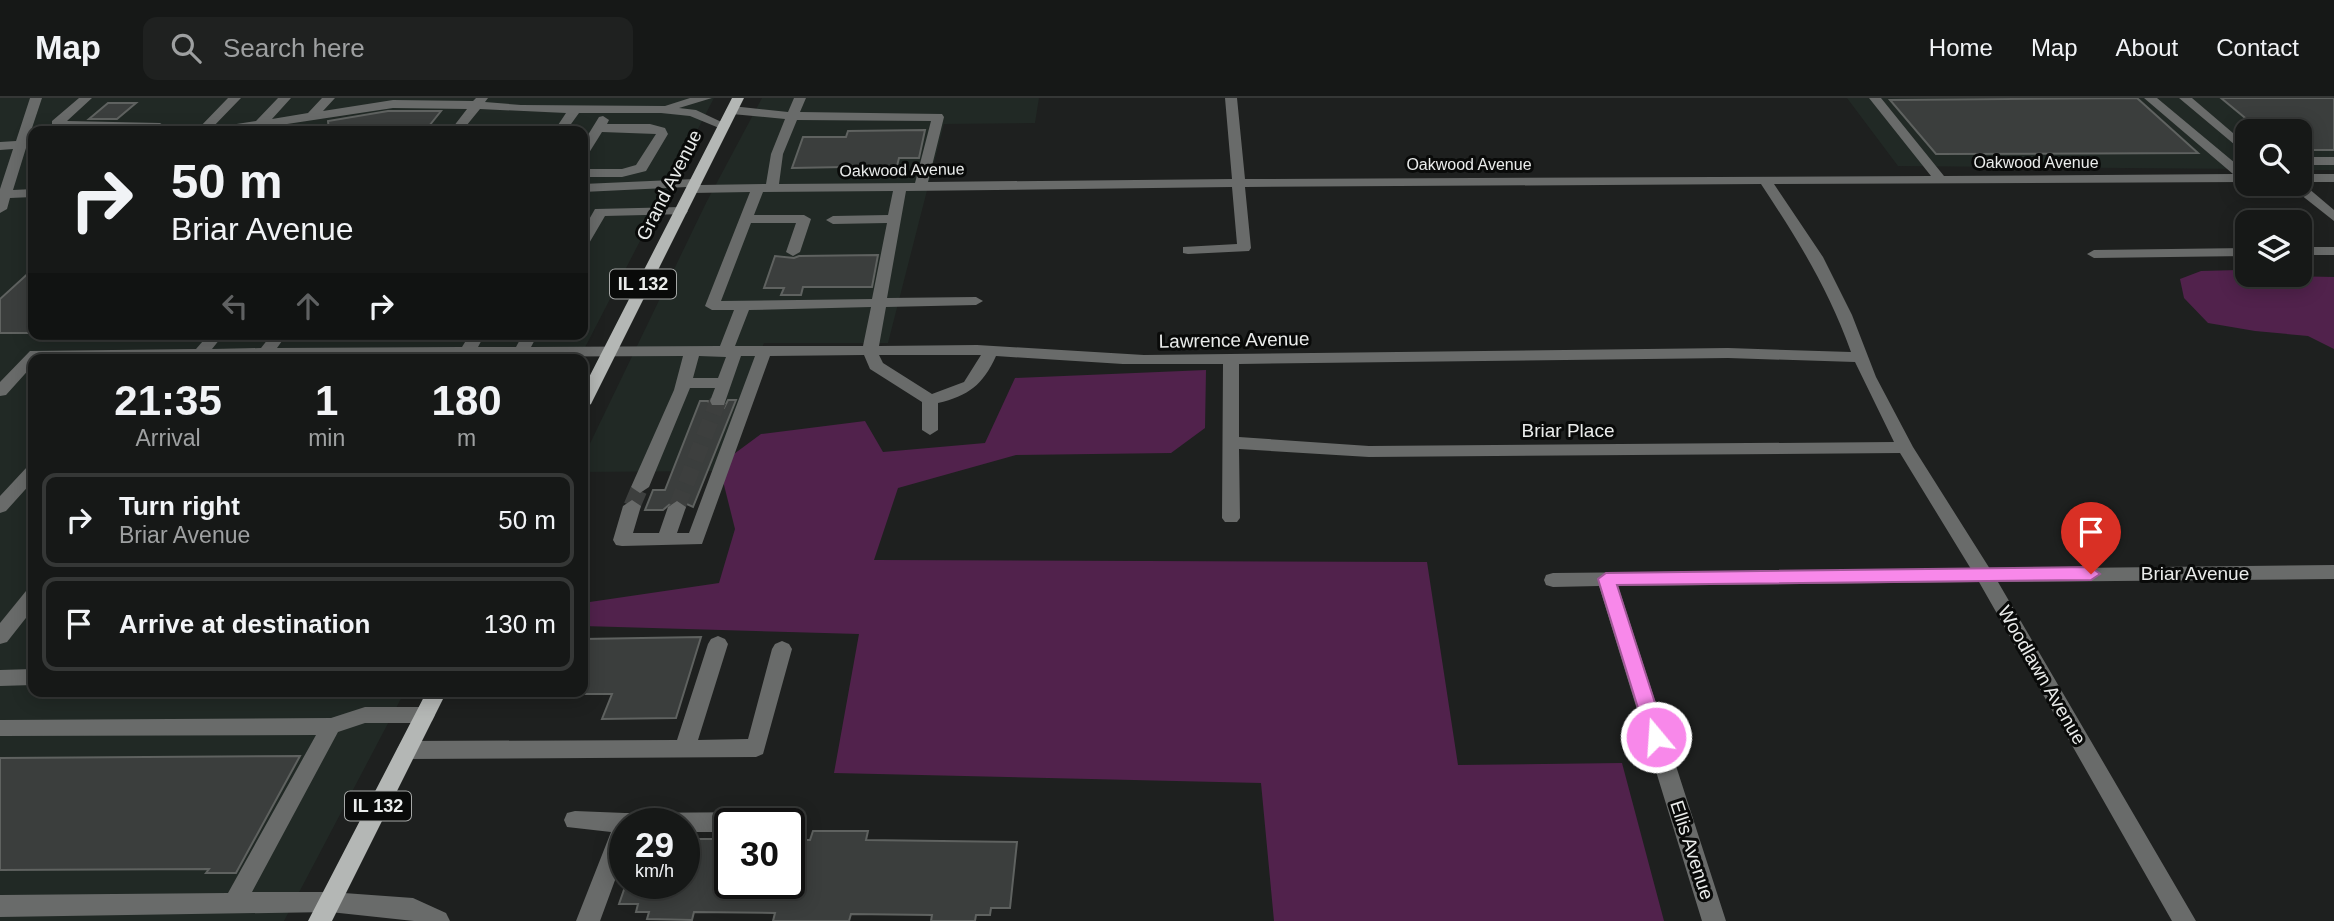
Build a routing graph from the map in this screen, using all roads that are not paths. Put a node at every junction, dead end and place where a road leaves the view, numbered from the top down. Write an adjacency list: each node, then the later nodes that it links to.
1 (36, 98): 26 (street)
2 (86, 98): 27 (street)
3 (235, 98): 28 (street)
4 (285, 98): 25 (street)
5 (329, 98): 23 (street)
6 (372, 98): 20 (street)
7 (706, 98): 21 (street)
8 (738, 98): 22 (main road, Grand Avenue / IL 132)
9 (800, 98): 24 (street)
10 (1231, 98): 48 (street)
11 (1875, 98): 46 (street)
12 (2150, 98): 41 (street)
13 (2185, 98): 34 (street)
14 (401, 101): 15 (street); 20 (street)
15 (436, 101): 16 (street)
16 (480, 101): 17 (street); 30 (street)
17 (525, 103): 18 (street)
18 (570, 105): 19 (street); 31 (street)
19 (619, 105): 21 (street); 33 (street)
20 (363, 108): 23 (street)
21 (661, 109): 32 (street)
22 (732, 110): 24 (street); 32 (main road, Grand Avenue / IL 132)
23 (312, 116): 25 (street)
24 (793, 116): 51 (street); 53 (street)
25 (259, 125): 29 (street)
26 (31, 126)
27 (98, 126)
28 (207, 126)
29 (252, 126)
30 (460, 126)
31 (562, 126)
32 (724, 126): 49 (main road, Grand Avenue / IL 132)
33 (598, 128): 36 (street); 42 (street)
34 (2235, 141)
35 (27, 144): 37 (street); 40 (street)
36 (588, 145)
37 (0, 146)
38 (2312, 161): 39 (street)
39 (2334, 161)
40 (7, 168): 55 (street)
41 (2235, 169)
42 (588, 173)
43 (2235, 178): 46 (street, Oakwood Avenue)
44 (2312, 178): 45 (street)
45 (2334, 178)
46 (1940, 179): 47 (street, Oakwood Avenue)
47 (1765, 180): 48 (street, Oakwood Avenue); 86 (street, Woodlawn Avenue)
48 (1238, 183): 51 (street, Oakwood Avenue); 66 (street)
49 (693, 186): 52 (street, Oakwood Avenue); 53 (street, Oakwood Avenue); 58 (main road, Grand Avenue / IL 132)
50 (900, 187): 51 (street, Oakwood Avenue); 53 (street, Oakwood Avenue); 63 (street)
51 (920, 187)
52 (588, 188)
53 (765, 188): 62 (street)
54 (28, 193): 55 (street)
55 (4, 194): 57 (street)
56 (2310, 196): 61 (street)
57 (0, 209)
58 (681, 211): 60 (street); 78 (main road, Grand Avenue / IL 132)
59 (588, 212): 60 (street)
60 (600, 212): 65 (street)
61 (2334, 217)
62 (746, 219): 69 (street); 74 (street)
63 (894, 219): 64 (street); 73 (street)
64 (833, 220)
65 (588, 233)
66 (1188, 250)
67 (2312, 251): 68 (street)
68 (2334, 251)
69 (793, 252)
70 (2235, 252): 71 (street)
71 (2094, 254)
72 (976, 301): 73 (street)
73 (879, 303): 74 (street); 82 (street)
74 (743, 306): 80 (street)
75 (212, 340): 83 (street)
76 (275, 340): 84 (street)
77 (991, 351): 82 (street, Lawrence Avenue); 87 (street, Lawrence Avenue); 93 (street)
78 (609, 352): 79 (street, Lawrence Avenue); 85 (street, Lawrence Avenue); 92 (main road, Grand Avenue / IL 132)
79 (692, 352): 80 (street, Lawrence Avenue); 89 (street)
80 (730, 352): 81 (street, Lawrence Avenue); 90 (street)
81 (764, 352): 82 (street, Lawrence Avenue); 104 (street)
82 (870, 352): 93 (street)
83 (200, 354)
84 (265, 354)
85 (564, 354)
86 (1859, 357): 87 (street, Lawrence Avenue); 97 (street, Woodlawn Avenue)
87 (1231, 359): 96 (street)
88 (28, 362): 91 (street, Lawrence Avenue)
89 (683, 383): 90 (street); 99 (street)
90 (724, 383): 94 (street)
91 (0, 391)
92 (588, 394)
93 (930, 400): 95 (street)
94 (718, 401)
95 (930, 430)
96 (1231, 442): 97 (street, Briar Place); 103 (street)
97 (1905, 447): 106 (street, Woodlawn Avenue)
98 (28, 476): 101 (street)
99 (640, 487)
100 (632, 506): 104 (street)
101 (0, 507)
102 (677, 507): 104 (street)
103 (1231, 518)
104 (665, 540)
105 (2334, 572): 106 (street, Briar Avenue)
106 (1983, 575): 107 (street, Briar Avenue); 131 (street, Woodlawn Avenue)
107 (1606, 579): 108 (street, Briar Avenue); 130 (street, Ellis Avenue)
108 (1553, 580)
109 (28, 602): 110 (street)
110 (0, 637)
111 (718, 643): 119 (street)
112 (782, 649): 119 (street)
113 (28, 677): 114 (street)
114 (0, 678)
115 (434, 697): 116 (main road, IL 132)
116 (425, 715): 117 (street); 120 (main road, IL 132)
117 (331, 726): 118 (street); 124 (street)
118 (0, 728)
119 (685, 748): 120 (street)
120 (407, 750): 126 (main road, IL 132)
121 (575, 820): 122 (street)
122 (609, 822)
123 (609, 865): 129 (street)
124 (234, 903): 126 (street); 127 (street)
125 (0, 906): 127 (street)
126 (325, 912): 128 (street)
127 (132, 913)
128 (438, 921)
129 (588, 921)
130 (1714, 921)
131 (2184, 921)

